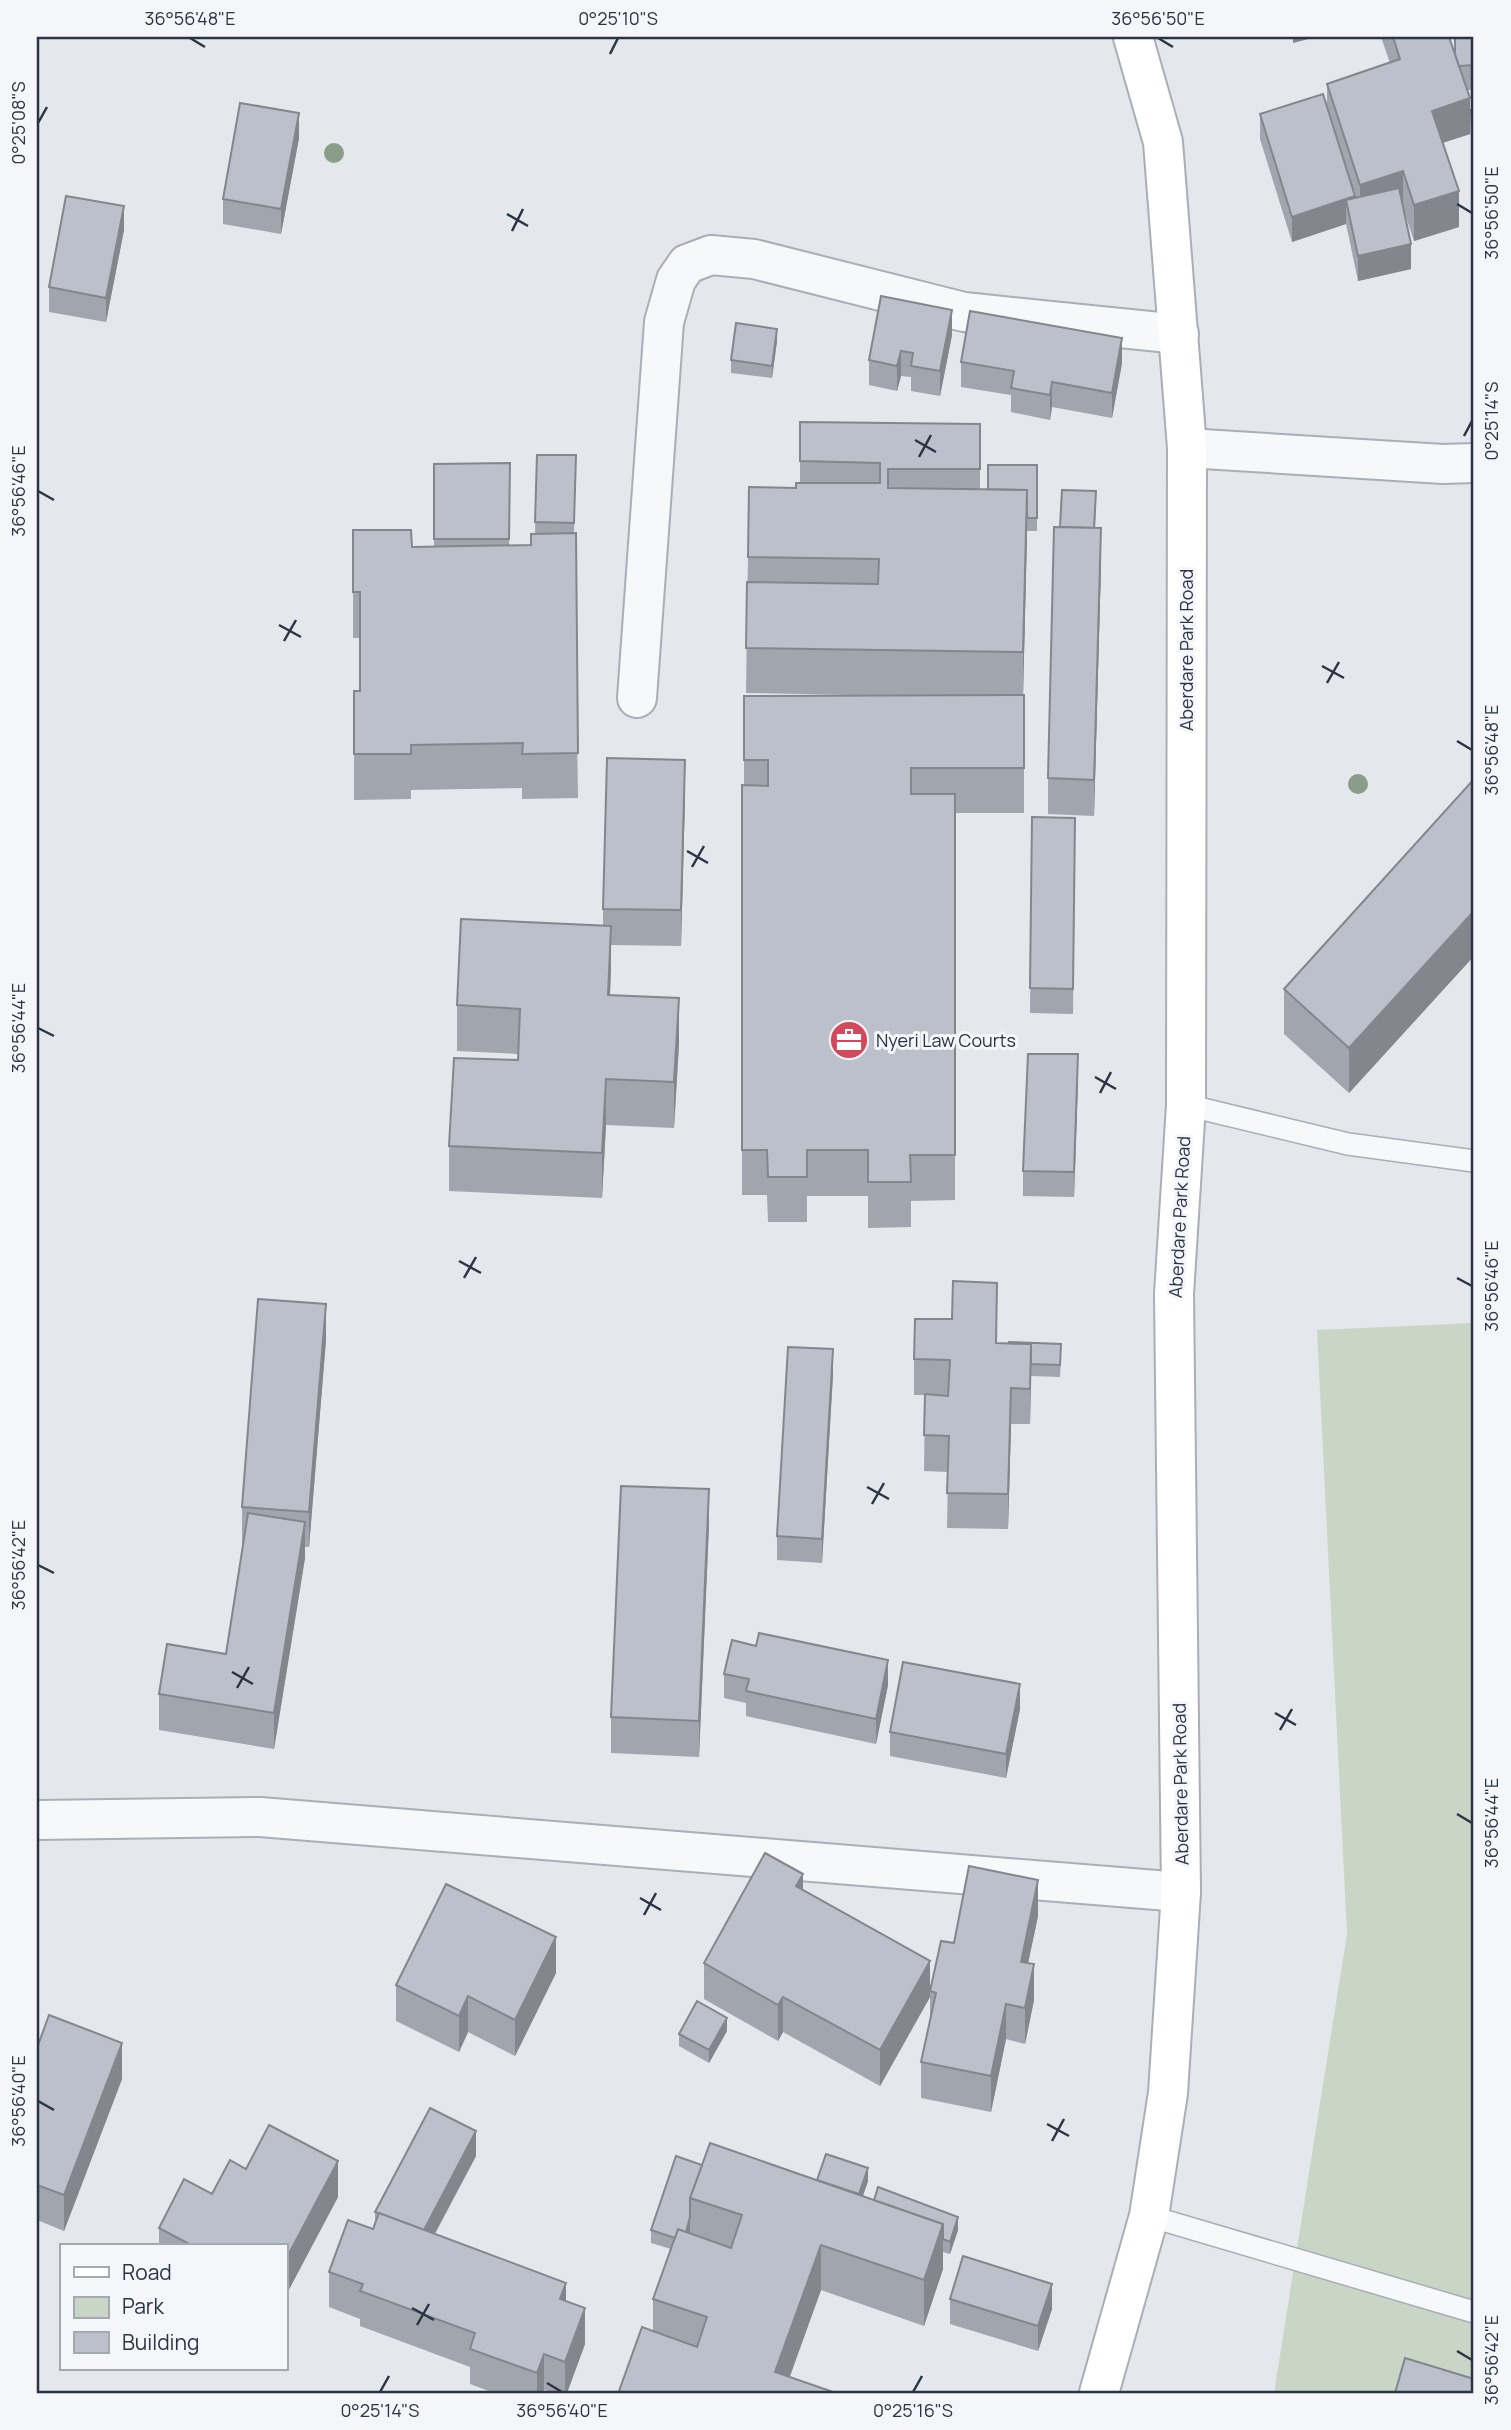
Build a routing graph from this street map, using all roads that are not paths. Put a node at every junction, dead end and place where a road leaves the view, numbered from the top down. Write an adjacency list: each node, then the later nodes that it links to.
1 (1133, 37): 2 (street, Aberdare Park Road)
2 (1179, 334): 3 (street, Aberdare Park Road); 5 (street)
3 (1187, 448): 4 (street); 6 (street, Aberdare Park Road)
4 (1474, 463)
5 (637, 698)
6 (1186, 1105): 7 (lane); 9 (street, Aberdare Park Road)
7 (1474, 1161)
8 (37, 1820): 9 (street)
9 (1181, 1892): 10 (street, Aberdare Park Road)
10 (1149, 2216): 11 (lane); 12 (street, Aberdare Park Road)
11 (1474, 2312)
12 (1098, 2393)

